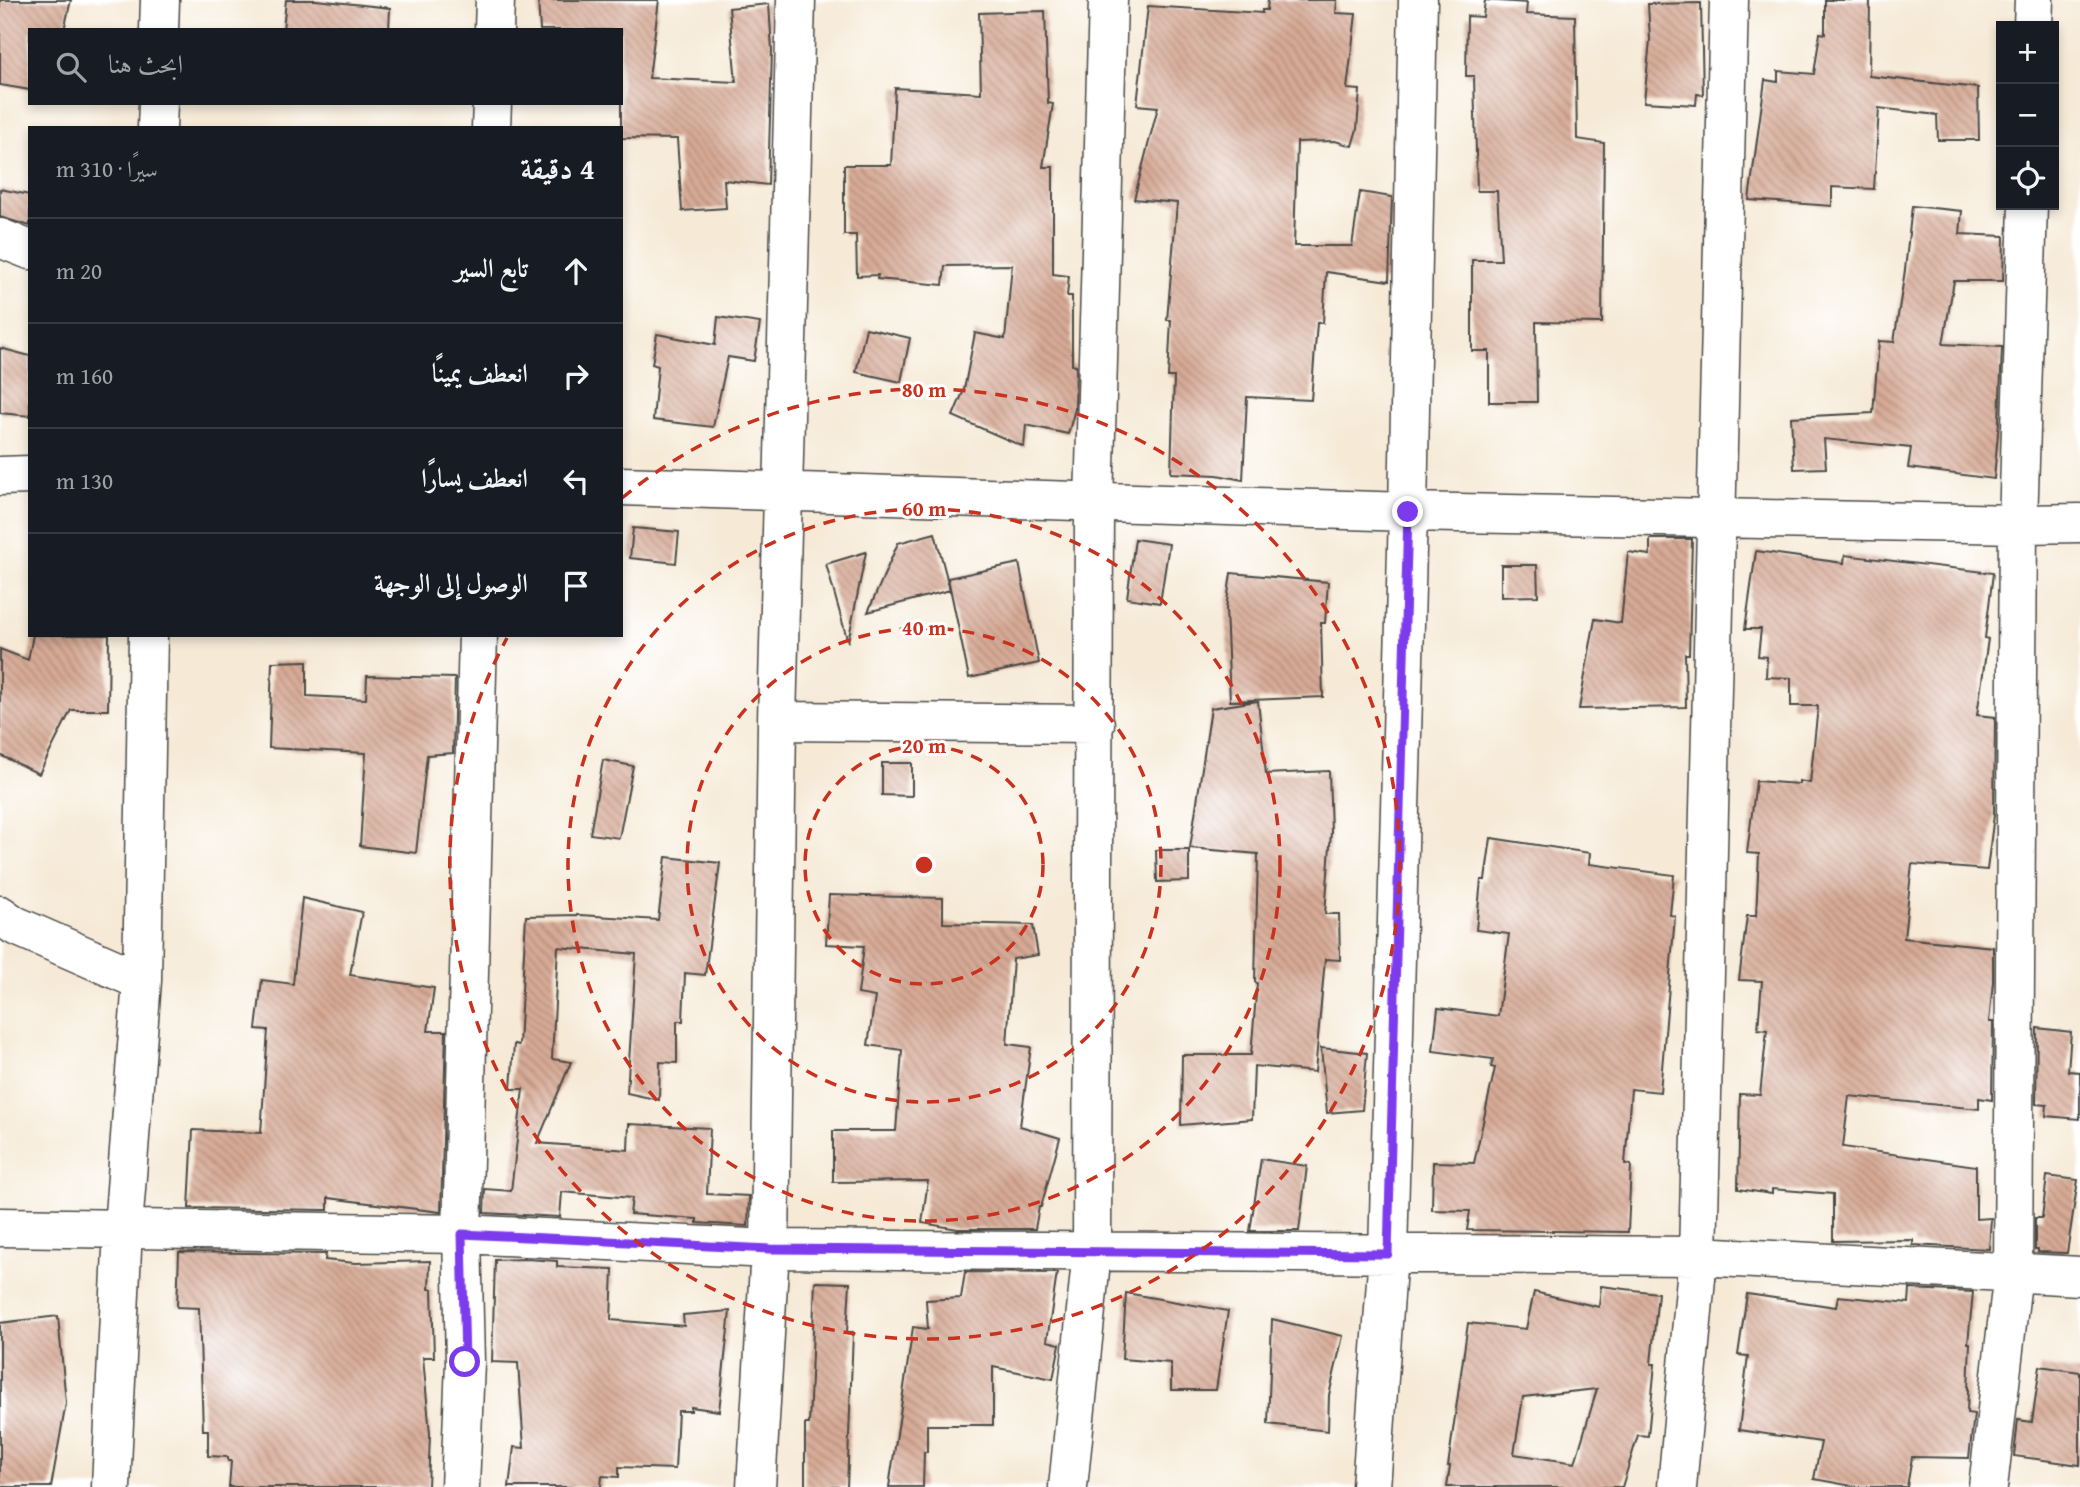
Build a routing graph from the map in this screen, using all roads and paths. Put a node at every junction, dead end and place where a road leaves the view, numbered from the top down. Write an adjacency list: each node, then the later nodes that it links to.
1 (160, 0): 9 (street)
2 (495, 0): 10 (street)
3 (796, 0): 21 (street)
4 (1108, 0): 22 (street)
5 (1418, 0): 23 (street)
6 (1729, 0): 24 (street)
7 (2034, 0): 8 (street)
8 (2033, 21)
9 (159, 28)
10 (494, 28)
11 (158, 105): 13 (street)
12 (492, 105): 14 (street)
13 (157, 126)
14 (491, 126)
15 (2028, 210): 26 (street)
16 (0, 238): 17 (street)
17 (28, 249)
18 (28, 475): 19 (street)
19 (0, 476)
20 (623, 486): 21 (street)
21 (782, 493): 22 (street); 29 (street)
22 (1094, 503): 23 (street); 30 (street)
23 (1408, 512): 24 (street); 38 (street)
24 (1716, 518): 26 (street); 39 (street)
25 (2080, 523): 26 (street)
26 (2018, 524): 40 (street)
27 (148, 637): 32 (street)
28 (478, 637): 35 (street)
29 (777, 721): 30 (street); 36 (street)
30 (1095, 724): 37 (street)
31 (0, 915): 32 (street)
32 (142, 981): 34 (street)
33 (0, 1227): 34 (street)
34 (123, 1228): 35 (street); 42 (street)
35 (462, 1234): 36 (street); 43 (street)
36 (770, 1249): 37 (street); 44 (street)
37 (1092, 1251): 38 (street); 45 (street)
38 (1388, 1254): 39 (street); 46 (street)
39 (1698, 1256): 40 (street); 47 (street)
40 (2013, 1272): 41 (street); 48 (street)
41 (2080, 1276)
42 (111, 1487)
43 (460, 1487)
44 (756, 1487)
45 (1068, 1487)
46 (1371, 1487)
47 (1677, 1487)
48 (1988, 1487)

